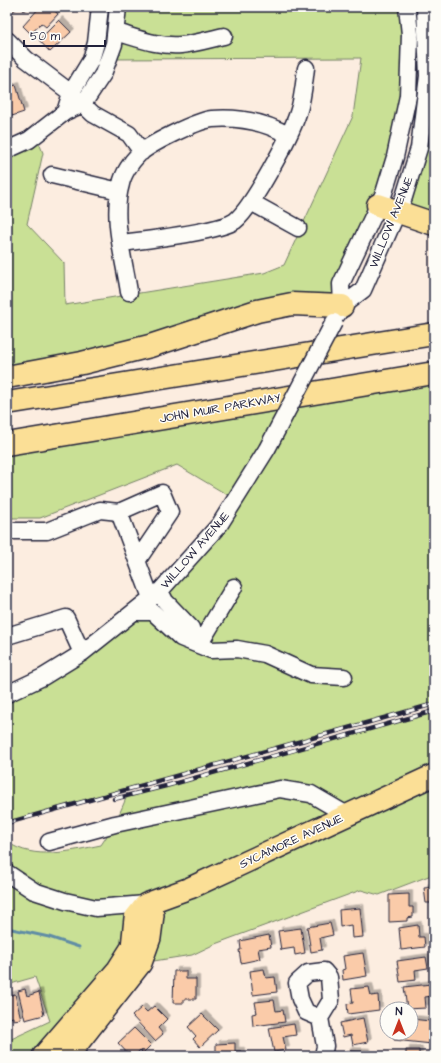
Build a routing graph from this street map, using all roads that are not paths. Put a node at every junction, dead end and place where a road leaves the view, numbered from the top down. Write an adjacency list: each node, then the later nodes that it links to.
1 (100, 7): 9 (street)
2 (118, 7): 5 (street)
3 (407, 7): 10 (street, WILLOW AVENUE)
4 (425, 7): 11 (street, WILLOW AVENUE)
5 (116, 32): 6 (street); 12 (street)
6 (224, 36)
7 (7, 40): 9 (street)
8 (306, 68): 14 (street)
9 (71, 93): 12 (street); 13 (street)
10 (408, 96): 11 (street); 20 (street, WILLOW AVENUE)
11 (430, 96): 20 (street, WILLOW AVENUE)
12 (83, 104): 13 (street); 16 (street)
13 (65, 112): 15 (street)
14 (288, 135): 16 (street); 19 (street)
15 (7, 150)
16 (142, 152): 18 (street)
17 (52, 175): 18 (street)
18 (119, 191): 23 (street)
19 (251, 202): 22 (street); 23 (street)
20 (388, 208): 21 (highway); 25 (street, WILLOW AVENUE); 25 (street, WILLOW AVENUE)
21 (434, 224)
22 (298, 228)
23 (121, 243): 24 (street)
24 (129, 292)
25 (338, 314): 28 (highway); 35 (street, WILLOW AVENUE, bridge)
26 (434, 334): 29 (highway)
27 (434, 373): 30 (highway, JOHN MUIR PARKWAY)
28 (7, 377)
29 (7, 402)
30 (7, 444)
31 (119, 512): 32 (street); 33 (street); 33 (street)
32 (7, 531)
33 (137, 561): 35 (street)
34 (234, 587): 38 (street)
35 (155, 595): 36 (street, WILLOW AVENUE); 38 (street)
36 (135, 612): 38 (street); 39 (street, WILLOW AVENUE)
37 (7, 636): 39 (street)
38 (196, 643): 40 (street)
39 (82, 653): 41 (street, WILLOW AVENUE)
40 (344, 677)
41 (7, 694)
42 (434, 775): 43 (main road, SYCAMORE AVENUE)
43 (347, 815): 44 (street); 46 (main road, SYCAMORE AVENUE)
44 (49, 842)
45 (7, 873): 46 (street)
46 (146, 904): 48 (main road); 49 (main road)
47 (320, 1018): 50 (street)
48 (43, 1056)
49 (68, 1056)
50 (323, 1056)

